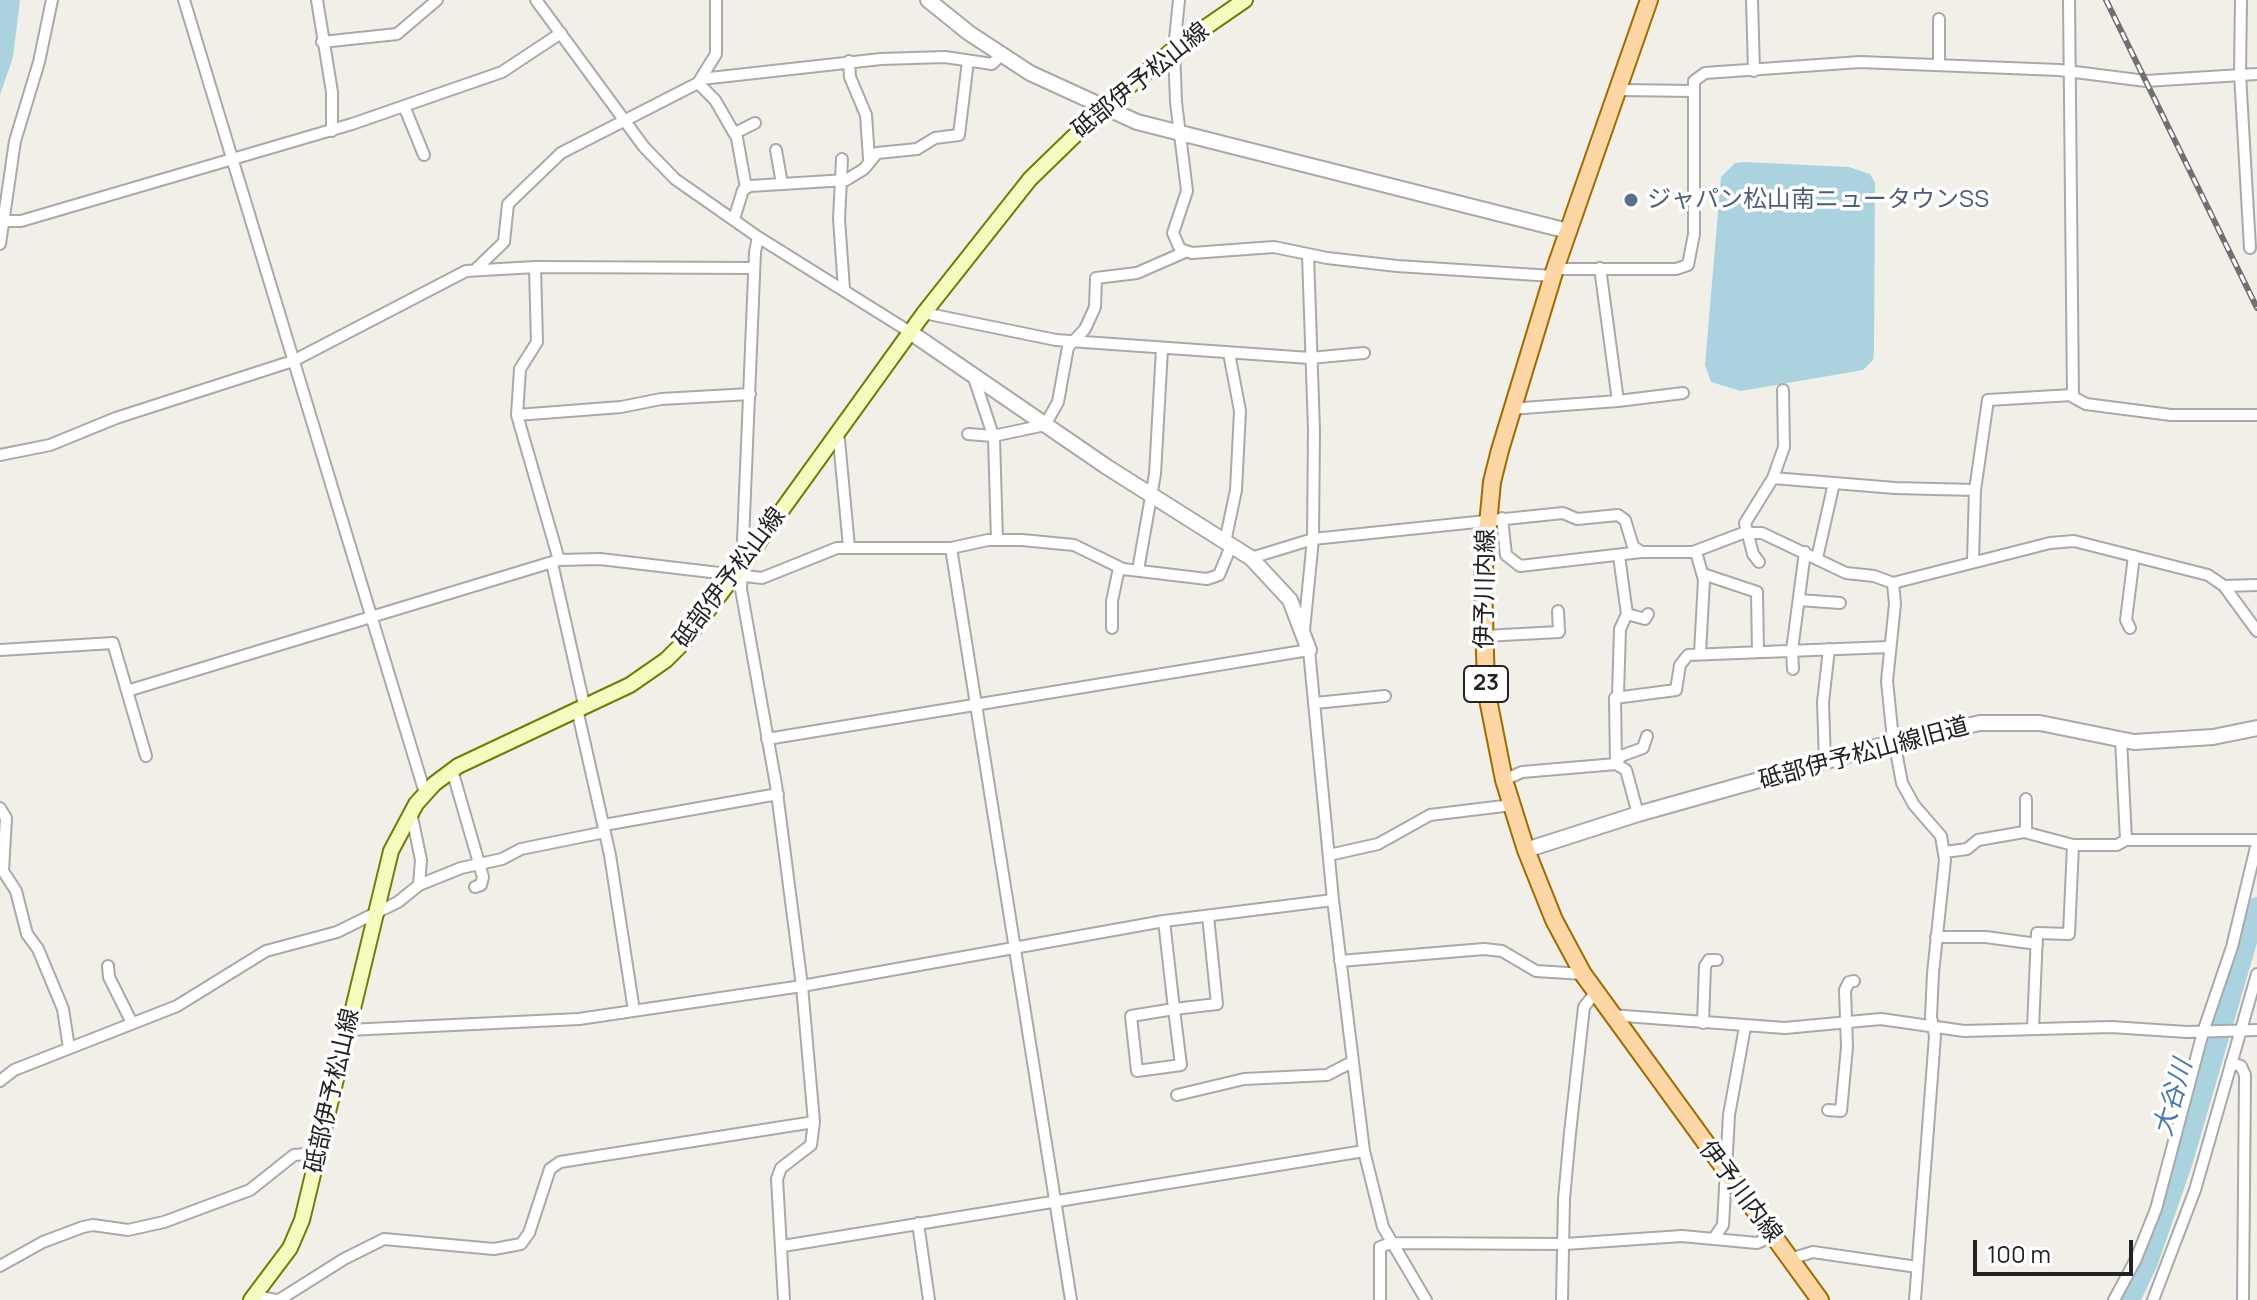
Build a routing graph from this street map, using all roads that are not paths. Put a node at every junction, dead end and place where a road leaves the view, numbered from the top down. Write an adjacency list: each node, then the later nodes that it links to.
1 (52, 0): 45 (street)
2 (184, 0): 40 (street)
3 (317, 0): 16 (street)
4 (437, 0): 16 (street)
5 (536, 0): 15 (street)
6 (716, 0): 26 (street)
7 (928, 0): 18 (street)
8 (1179, 0): 17 (street)
9 (1245, 0): 17 (main road, 砥部伊予松山線)
10 (1649, 0): 27 (main road, 伊予川内線 / 23)
11 (1752, 0): 22 (street)
12 (2069, 0): 23 (street)
13 (2241, 0): 24 (street)
14 (1939, 19): 21 (street)
15 (561, 33): 29 (street); 31 (street)
16 (322, 42): 33 (street)
17 (1174, 49): 30 (main road, 砥部伊予松山線); 35 (street)
18 (1001, 55): 20 (street); 30 (street)
19 (849, 61): 20 (street); 26 (street); 39 (street)
20 (968, 61): 39 (street)
21 (1939, 63): 22 (street); 23 (street)
22 (1754, 71): 28 (street)
23 (2069, 72): 24 (street); 70 (street)
24 (2240, 74): 25 (street); 49 (street)
25 (2257, 74)
26 (700, 81): 31 (street); 34 (street)
27 (1620, 90): 28 (street); 46 (main road, 伊予川内線 / 23)
28 (1694, 91): 54 (street)
29 (404, 106): 33 (street); 37 (street)
30 (1103, 108): 35 (street); 58 (main road, 砥部伊予松山線)
31 (623, 119): 44 (street); 55 (street)
32 (755, 123): 34 (street)
33 (332, 131): 40 (street)
34 (735, 133): 43 (street)
35 (1179, 135): 46 (street); 50 (street)
36 (776, 150): 42 (street)
37 (424, 155)
38 (842, 159): 41 (street)
39 (869, 159): 41 (street)
40 (232, 161): 45 (street); 65 (street)
41 (840, 181): 42 (street); 57 (street)
42 (782, 184): 43 (street)
43 (746, 188): 44 (street)
44 (734, 219): 47 (street)
45 (2, 221): 48 (street)
46 (1568, 231): 56 (main road, 伊予川内線 / 23)
47 (758, 237): 53 (street); 57 (street)
48 (0, 244)
49 (2250, 248)
50 (1185, 252): 51 (street); 60 (street)
51 (1308, 255): 56 (street); 64 (street)
52 (535, 267): 53 (street); 55 (street); 73 (street)
53 (754, 268): 69 (street)
54 (1600, 268): 56 (street); 71 (street)
55 (473, 270): 65 (street)
56 (1554, 272): 72 (main road, 伊予川内線 / 23)
57 (844, 289): 59 (street)
58 (924, 313): 59 (main road, 砥部伊予松山線); 60 (street)
59 (910, 332): 66 (street); 78 (main road, 砥部伊予松山線)
60 (1072, 341): 61 (street); 75 (street)
61 (1162, 349): 62 (street); 83 (street)
62 (1229, 353): 64 (street); 88 (street)
63 (1364, 353): 64 (street)
64 (1310, 358): 86 (street)
65 (293, 361): 79 (street); 113 (street)
66 (974, 378): 75 (street); 77 (street)
67 (1783, 390): 80 (street)
68 (1683, 393): 71 (street)
69 (750, 394): 73 (street); 103 (street)
70 (2072, 395): 74 (street); 82 (street)
71 (1618, 401): 72 (street)
72 (1510, 409): 84 (main road, 伊予川内線 / 23)
73 (517, 415): 99 (street)
74 (2257, 415)
75 (1045, 425): 77 (street); 83 (street)
76 (968, 434): 77 (street)
77 (993, 436): 87 (street)
78 (834, 437): 89 (street); 103 (main road, 砥部伊予松山線)
79 (0, 455)
80 (1773, 478): 81 (street); 85 (street)
81 (1834, 483): 82 (street); 97 (street)
82 (1975, 490): 98 (street)
83 (1150, 493): 88 (street); 102 (street)
84 (1495, 518): 86 (street); 91 (street); 94 (street); 118 (main road, 伊予川内線 / 23)
85 (1746, 532): 92 (street); 93 (street); 100 (street)
86 (1313, 539): 96 (street); 116 (street)
87 (997, 540): 90 (street); 101 (street)
88 (1228, 544): 96 (street); 102 (street)
89 (849, 547): 90 (street); 103 (street)
90 (951, 548): 130 (street)
91 (1641, 552): 92 (street); 94 (street)
92 (1696, 552): 104 (street)
93 (1805, 552): 97 (street); 108 (street)
94 (1619, 556): 111 (street)
95 (2134, 556): 98 (street); 107 (street); 115 (street)
96 (1251, 558): 116 (street)
97 (1817, 558): 105 (street)
98 (1973, 561): 105 (street)
99 (556, 562): 103 (street); 113 (street); 132 (street)
100 (1759, 562)
101 (1119, 568): 102 (street); 114 (street)
102 (1138, 570)
103 (740, 571): 132 (main road, 砥部伊予松山線); 135 (street)
104 (1703, 574): 124 (street); 125 (street)
105 (1893, 583): 119 (street)
106 (2257, 585): 107 (street)
107 (2224, 586): 117 (street)
108 (1799, 600): 109 (street); 123 (street)
109 (1840, 603)
110 (1558, 611): 118 (street)
111 (1627, 614): 112 (street); 128 (street)
112 (1648, 614)
113 (370, 618): 127 (street); 143 (street)
114 (1112, 628)
115 (2130, 628)
116 (1304, 630): 122 (street)
117 (2257, 631)
118 (1484, 636): 142 (main road, 伊予川内線 / 23)
119 (1889, 647): 120 (street); 137 (street)
120 (1829, 649): 123 (street); 139 (street)
121 (0, 650): 127 (street)
122 (1309, 650): 130 (street); 131 (street)
123 (1792, 650): 124 (street); 126 (street)
124 (1758, 651): 125 (street)
125 (1700, 653): 128 (street)
126 (1793, 669)
127 (127, 691): 138 (street)
128 (1618, 695): 140 (street)
129 (1385, 696): 131 (street)
130 (977, 703): 135 (street); 167 (street)
131 (1315, 703): 157 (street)
132 (581, 707): 141 (main road, 砥部伊予松山線); 150 (street)
133 (2254, 725): 136 (street, 砥部伊予松山線旧道)
134 (1647, 736): 140 (street)
135 (767, 739): 144 (street)
136 (2121, 739): 137 (street, 砥部伊予松山線旧道); 152 (street)
137 (1894, 742): 139 (street, 砥部伊予松山線旧道); 156 (street)
138 (146, 756)
139 (1825, 762): 149 (street, 砥部伊予松山線旧道)
140 (1616, 764): 142 (street); 149 (street)
141 (452, 770): 143 (main road, 砥部伊予松山線); 158 (street)
142 (1504, 780): 146 (main road, 伊予川内線 / 23)
143 (425, 793): 148 (main road, 砥部伊予松山線)
144 (778, 794): 150 (street); 174 (street)
145 (2026, 799): 151 (street)
146 (1512, 805): 155 (main road, 伊予川内線 / 23); 157 (street)
147 (0, 808): 189 (street)
148 (411, 811): 159 (street); 162 (main road, 砥部伊予松山線)
149 (1638, 814): 155 (street, 砥部伊予松山線旧道)
150 (604, 829): 158 (street); 177 (street)
151 (2026, 832): 154 (street); 156 (street)
152 (2126, 840): 153 (street); 154 (street)
153 (2257, 841): 188 (street)
154 (2073, 845): 166 (street)
155 (1526, 850): 171 (main road, 伊予川内線 / 23)
156 (1945, 852): 165 (street)
157 (1329, 855): 161 (street)
158 (479, 864): 159 (street); 160 (street)
159 (419, 885): 162 (street)
160 (475, 887)
161 (1333, 900): 163 (street); 169 (street)
162 (374, 913): 180 (street); 185 (main road, 砥部伊予松山線)
163 (1208, 916): 164 (street); 176 (street)
164 (1164, 921): 167 (street); 176 (street)
165 (1936, 937): 166 (street); 182 (street)
166 (2037, 944): 184 (street)
167 (1015, 949): 174 (street); 199 (street)
168 (1717, 960): 181 (street)
169 (1340, 961): 171 (street); 190 (street)
170 (108, 966): 180 (street)
171 (1583, 974): 175 (main road, 伊予川内線 / 23)
172 (2257, 974): 186 (street)
173 (1854, 981): 179 (street)
174 (802, 986): 177 (street); 195 (street)
175 (1595, 993): 178 (main road, 伊予川内線 / 23); 204 (street)
176 (1174, 1009): 176 (street)
177 (634, 1011): 185 (street)
178 (1611, 1015): 181 (street); 198 (main road, 伊予川内線 / 23)
179 (1847, 1021): 182 (street); 183 (street); 194 (street)
180 (132, 1023): 189 (street)
181 (1703, 1023): 183 (street)
182 (1932, 1026): 184 (street); 208 (street)
183 (1745, 1027): 198 (street)
184 (2033, 1029): 188 (street)
185 (348, 1030): 197 (main road, 砥部伊予松山線)
186 (2240, 1030): 187 (street); 188 (street); 191 (street)
187 (2257, 1030)
188 (2205, 1032): 219 (street)
189 (69, 1048): 192 (street)
190 (1352, 1062): 193 (street); 196 (street)
191 (2231, 1063): 220 (street); 221 (street)
192 (0, 1081)
193 (1177, 1095)
194 (1828, 1110)
195 (814, 1122): 205 (street); 210 (street)
196 (1364, 1151): 199 (street); 203 (street)
197 (319, 1153): 207 (street); 209 (main road, 砥部伊予松山線)
198 (1728, 1176): 201 (main road, 伊予川内線 / 23); 202 (street)
199 (1056, 1200): 200 (street); 213 (street)
200 (918, 1223): 205 (street); 212 (street)
201 (1773, 1236): 202 (street); 206 (main road, 伊予川内線 / 23)
202 (1714, 1238): 204 (street)
203 (1391, 1243): 204 (street); 214 (street); 215 (street)
204 (1565, 1244): 216 (street)
205 (783, 1246): 211 (street)
206 (1790, 1259): 208 (street); 217 (main road, 伊予川内線 / 23)
207 (0, 1266)
208 (1917, 1267): 218 (street)
209 (253, 1298): 210 (street)
210 (277, 1300)
211 (784, 1300)
212 (929, 1300)
213 (1071, 1300)
214 (1380, 1300)
215 (1426, 1300)
216 (1562, 1300)
217 (1820, 1300)
218 (1915, 1300)
219 (2114, 1300)
220 (2153, 1300)
221 (2243, 1300)

